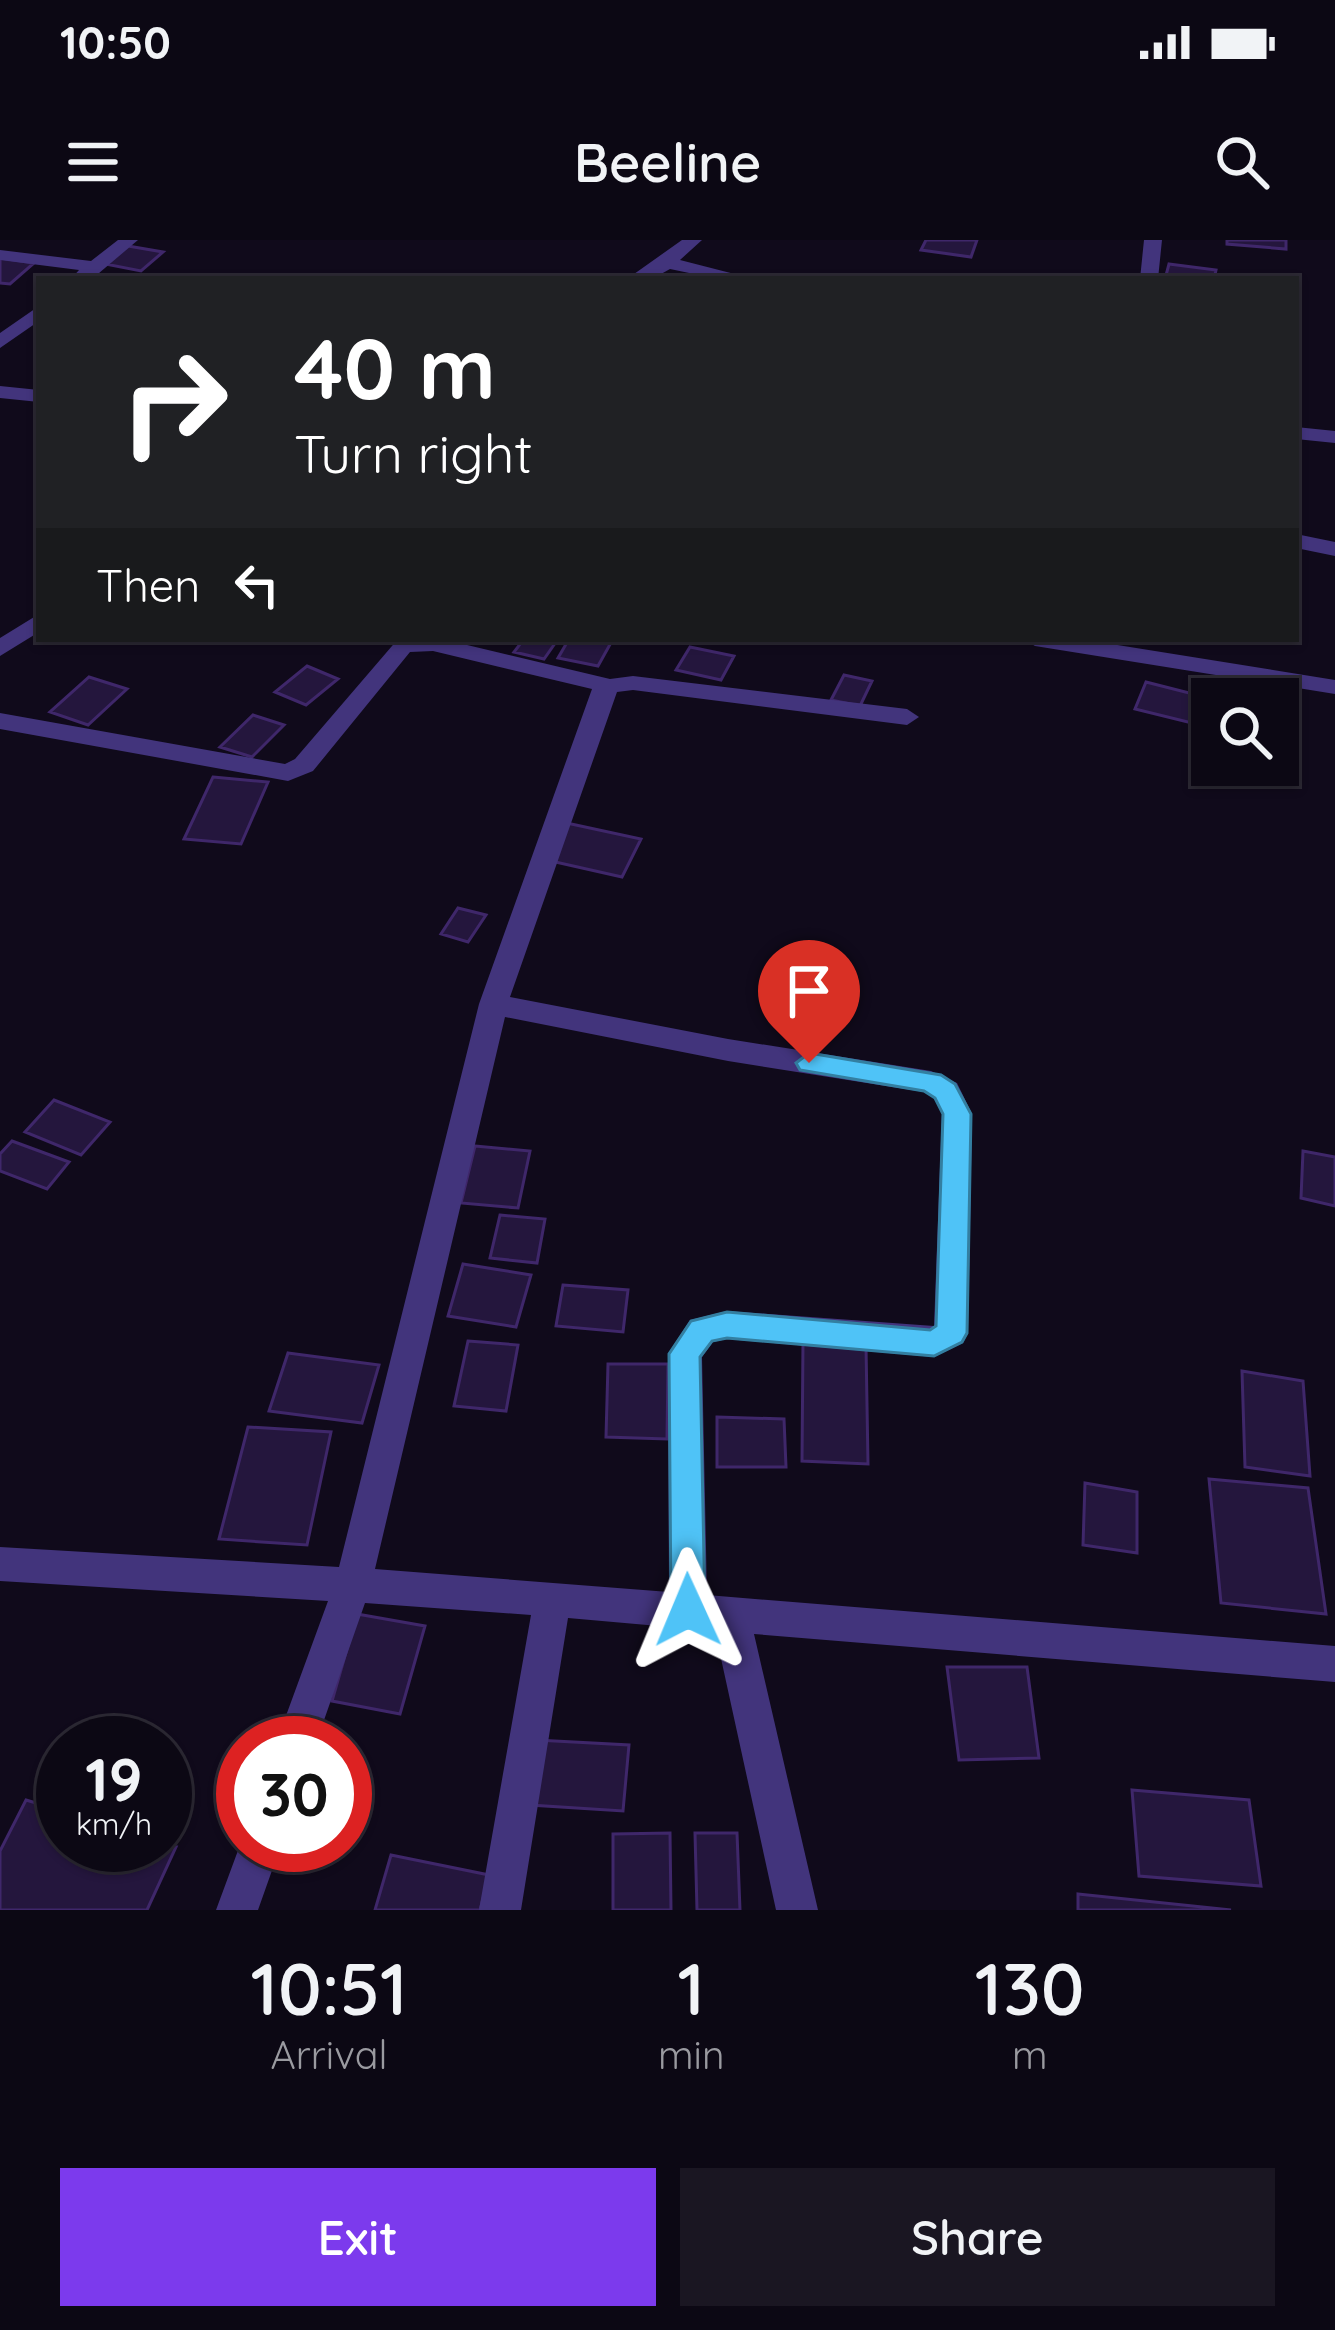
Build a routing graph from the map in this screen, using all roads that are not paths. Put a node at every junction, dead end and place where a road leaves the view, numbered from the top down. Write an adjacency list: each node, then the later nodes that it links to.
1 (129, 240): 6 (street)
2 (693, 240): 5 (street)
3 (1153, 240): 9 (street)
4 (0, 255): 6 (street)
5 (666, 263): 7 (street); 8 (street)
6 (88, 273)
7 (642, 276)
8 (730, 276)
9 (1149, 276)
10 (36, 313): 11 (street)
11 (0, 342)
12 (0, 392): 13 (street)
13 (36, 396)
14 (1299, 433): 15 (street)
15 (1335, 437)
16 (1299, 542): 17 (street)
17 (1335, 549)
18 (36, 623): 20 (street)
19 (1054, 642): 22 (street)
20 (0, 649)
21 (610, 686): 23 (street); 24 (street); 25 (street)
22 (1335, 687)
23 (907, 717)
24 (0, 721)
25 (493, 1004): 27 (street); 29 (street)
26 (0, 1564): 27 (street)
27 (353, 1584): 28 (street); 32 (street)
28 (552, 1600): 29 (street); 35 (street)
29 (688, 1610): 30 (street)
30 (730, 1613): 31 (street); 36 (street)
31 (1335, 1664)
32 (306, 1716)
33 (250, 1872): 34 (street)
34 (236, 1910)
35 (500, 1910)
36 (797, 1910)

